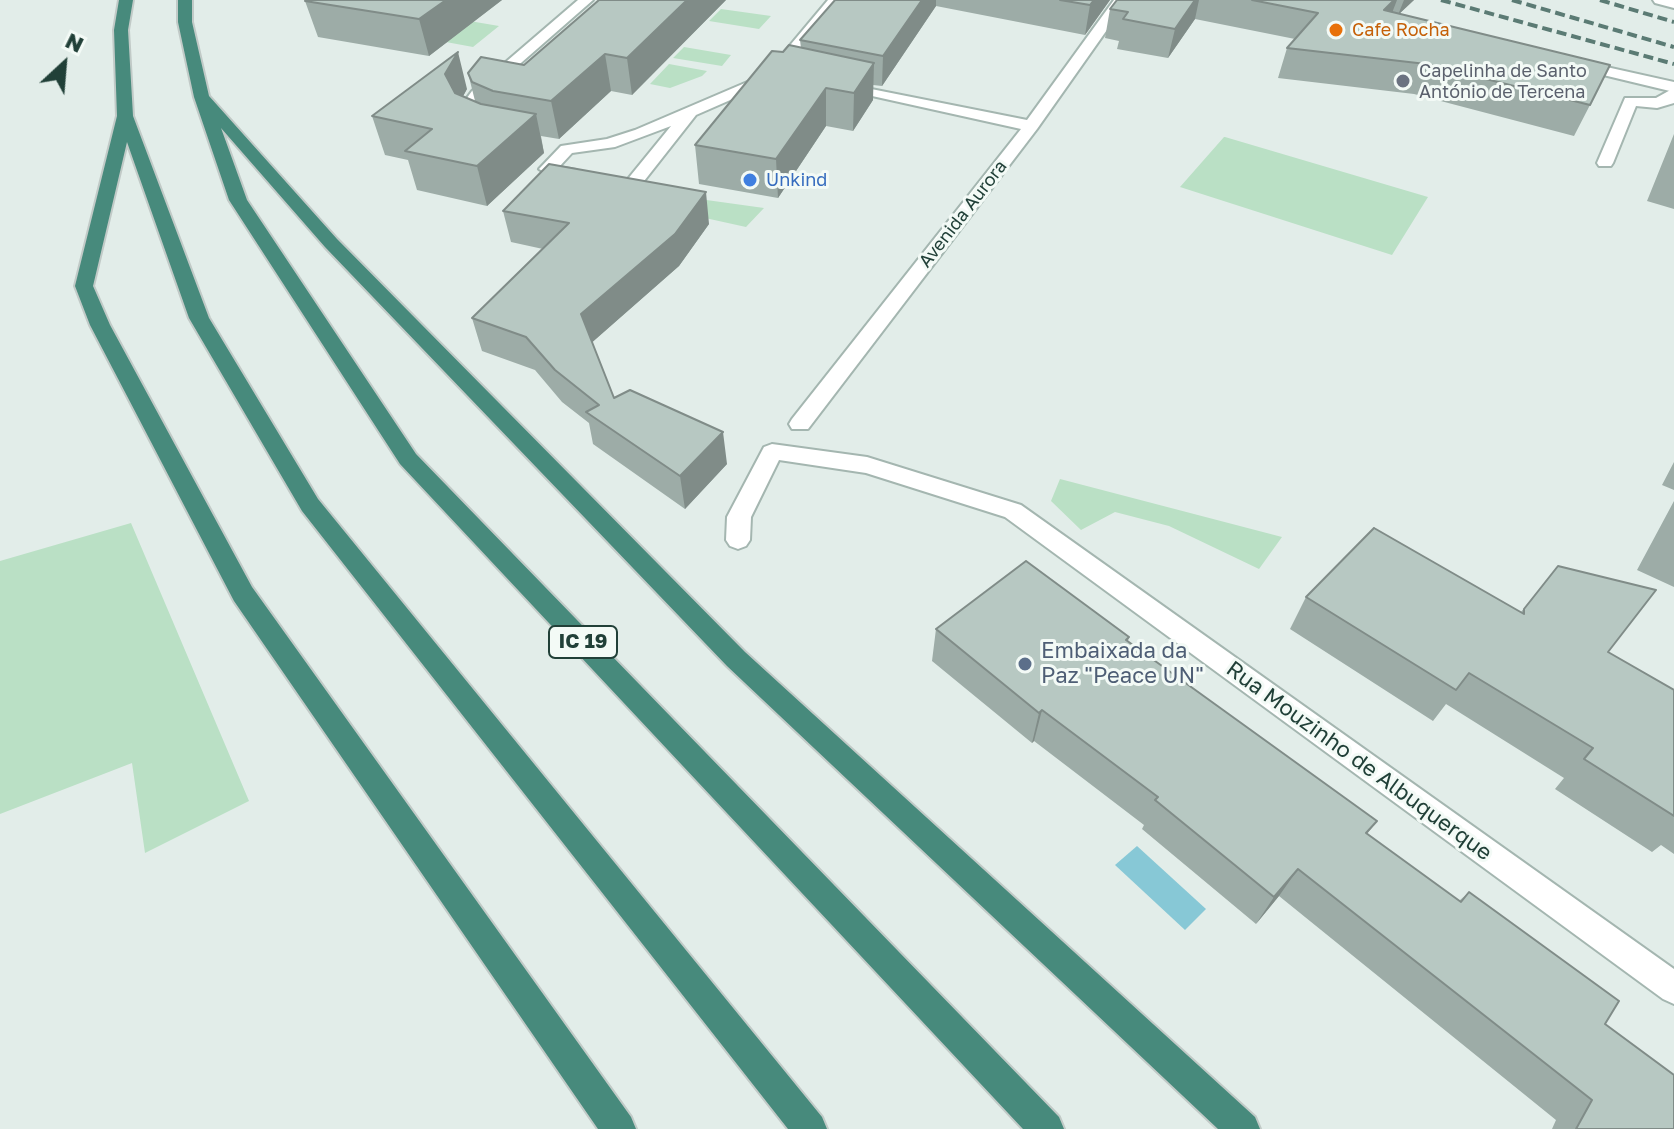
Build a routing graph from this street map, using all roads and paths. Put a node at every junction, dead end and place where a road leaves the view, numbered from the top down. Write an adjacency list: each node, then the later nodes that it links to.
1 (126, 0): 16 (highway)
2 (185, 0): 14 (highway, IC 19)
3 (586, 0): 18 (street)
4 (835, 0): 9 (street)
5 (1121, 0): 17 (street, Avenida Aurora)
6 (1660, 0): 7 (street)
7 (1674, 4)
8 (1567, 62): 12 (street)
9 (776, 72): 10 (street); 15 (street)
10 (795, 75)
11 (824, 81): 17 (street)
12 (1674, 87)
13 (1674, 93): 21 (street)
14 (202, 97): 27 (highway, IC 19); 28 (highway)
15 (691, 111): 20 (street); 20 (street)
16 (125, 116): 25 (highway); 26 (highway)
17 (1031, 126): 22 (street, Avenida Aurora)
18 (497, 136)
19 (543, 146): 20 (street)
20 (567, 149)
21 (1605, 163)
22 (800, 424)
23 (738, 540): 24 (street, Rua Mouzinho de Albuquerque)
24 (1674, 988)
25 (619, 1129)
26 (810, 1129)
27 (1047, 1129)
28 (1242, 1129)

